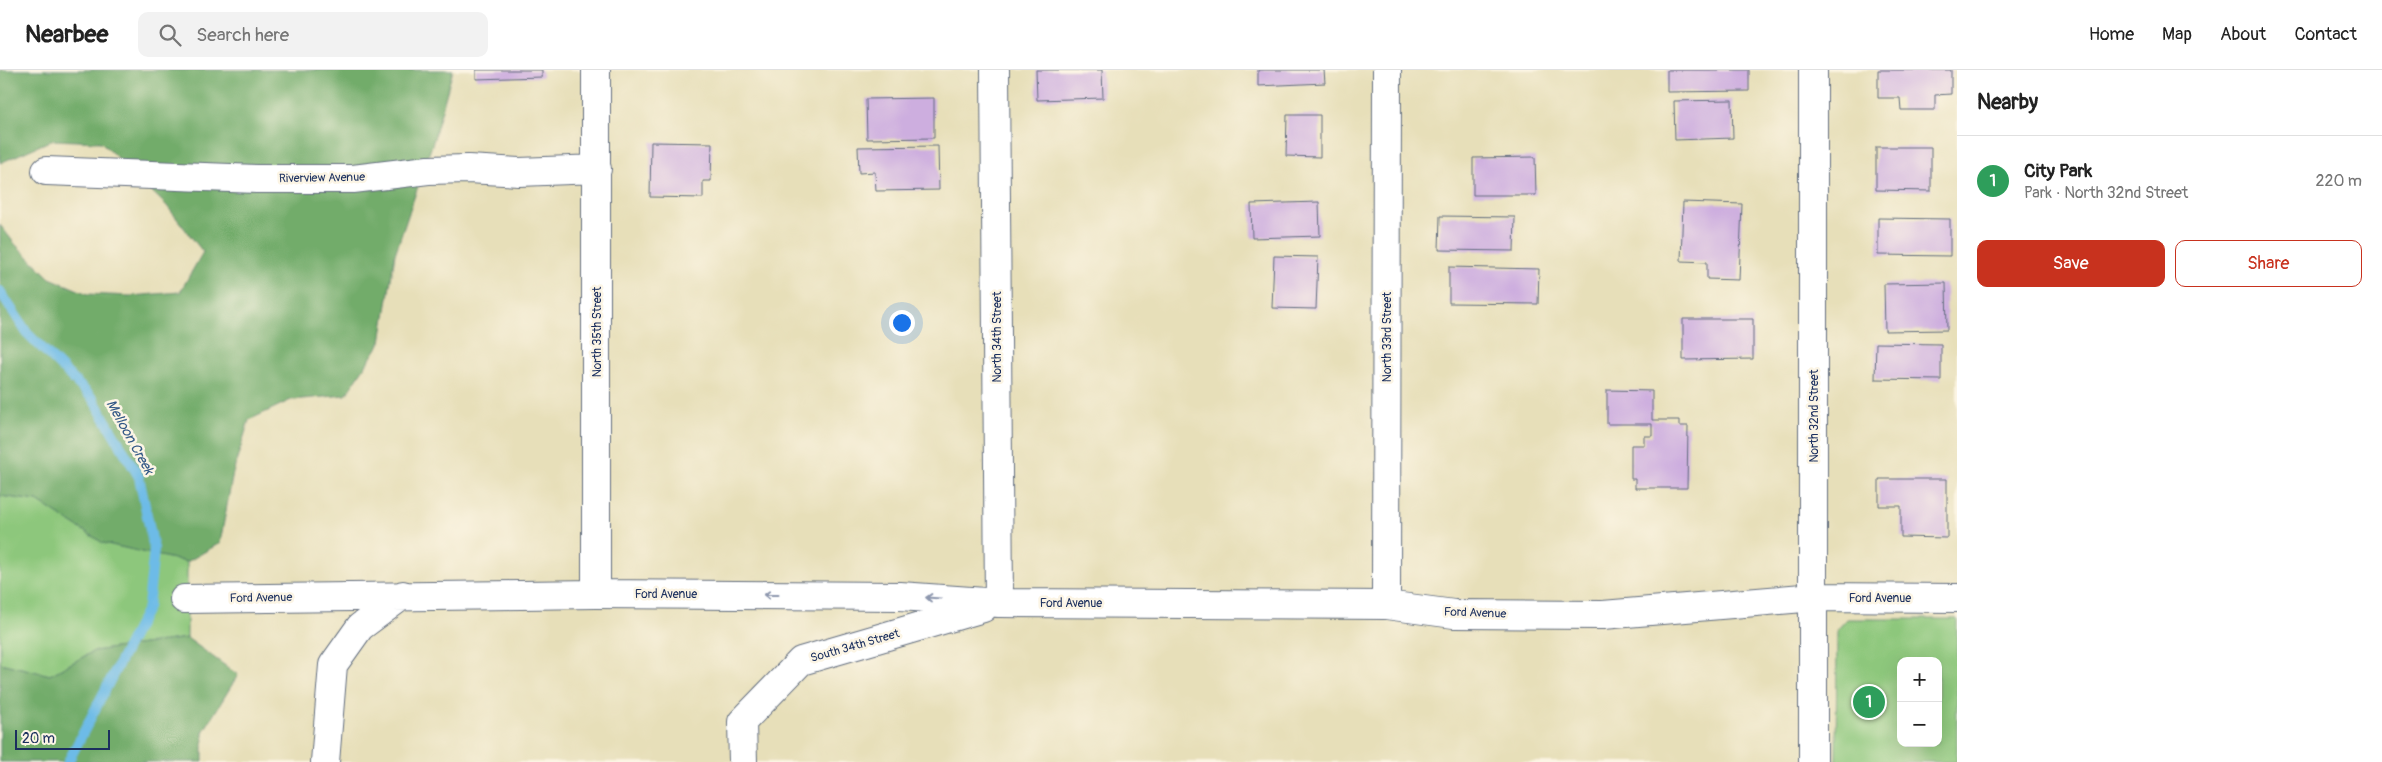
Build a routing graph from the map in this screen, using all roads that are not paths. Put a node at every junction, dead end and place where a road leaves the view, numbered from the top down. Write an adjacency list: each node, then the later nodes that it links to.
1 (596, 70): 5 (street, North 35th Street)
2 (996, 70): 12 (street, North 34th Street)
3 (1387, 70): 13 (street, North 33rd Street)
4 (1813, 70): 9 (street, North 32nd Street)
5 (597, 169): 6 (street, Riverview Avenue); 7 (street, North 35th Street)
6 (46, 171)
7 (596, 594): 8 (street, Ford Avenue); 12 (street, Ford Avenue, one-way to 7)
8 (403, 595): 11 (street, Ford Avenue); 14 (street)
9 (1814, 597): 10 (street, Ford Avenue); 13 (street, Ford Avenue); 16 (street, North 32nd Street)
10 (1957, 598)
11 (184, 599)
12 (999, 603): 13 (street, Ford Avenue); 15 (street, South 34th Street)
13 (1386, 605)
14 (325, 762)
15 (743, 762)
16 (1814, 762)

